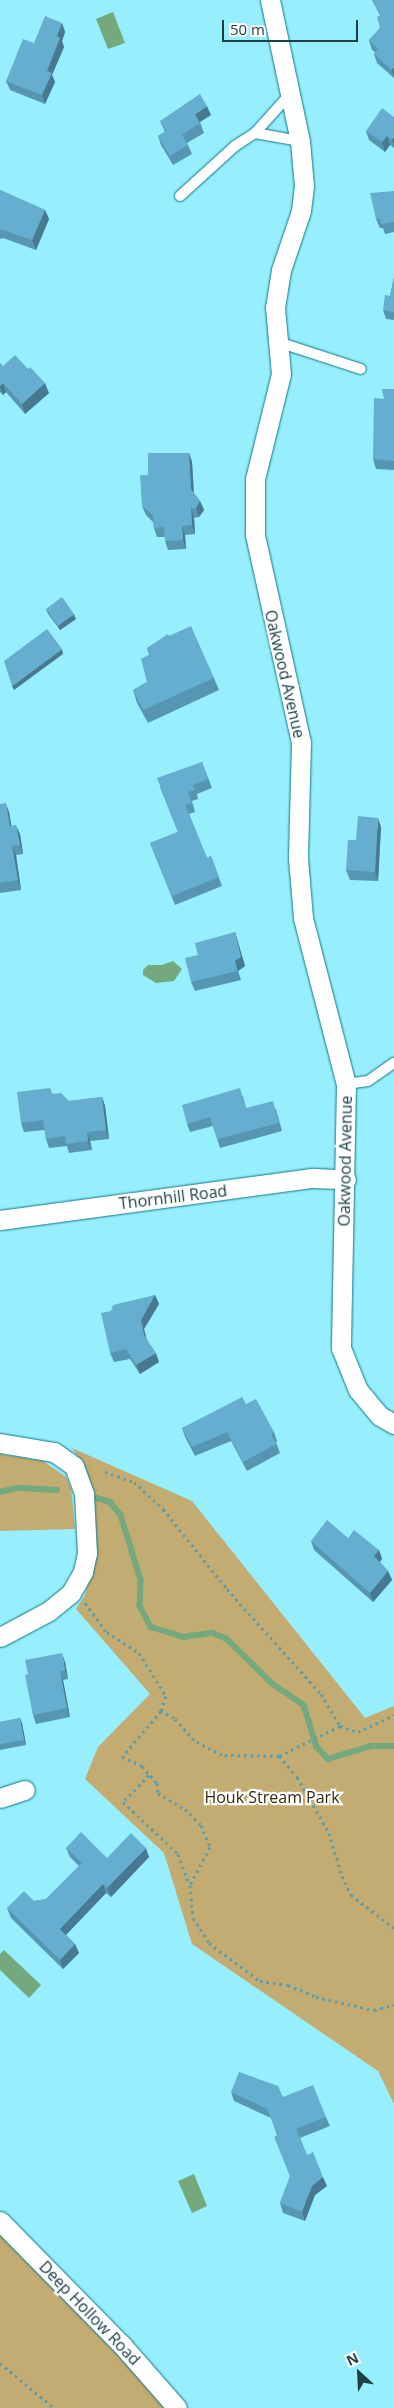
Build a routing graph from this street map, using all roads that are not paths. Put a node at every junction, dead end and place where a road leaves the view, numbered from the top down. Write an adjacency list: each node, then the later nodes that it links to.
1 (270, 0): 2 (street, Oakwood Avenue)
2 (290, 94): 3 (lane); 4 (street, Oakwood Avenue)
3 (256, 133): 4 (lane); 5 (lane)
4 (300, 140): 6 (street, Oakwood Avenue)
5 (180, 196)
6 (278, 342): 7 (lane); 9 (street, Oakwood Avenue)
7 (361, 369)
8 (394, 1063): 9 (lane)
9 (346, 1084): 10 (street, Oakwood Avenue)
10 (346, 1178): 11 (street, Thornhill Road); 12 (street, Oakwood Avenue)
11 (0, 1220)
12 (394, 1424)
13 (0, 1443): 14 (street)
14 (0, 1637)
15 (25, 1790): 16 (street)
16 (0, 1798)
17 (0, 2221): 18 (street, Deep Hollow Road)
18 (177, 2408)

